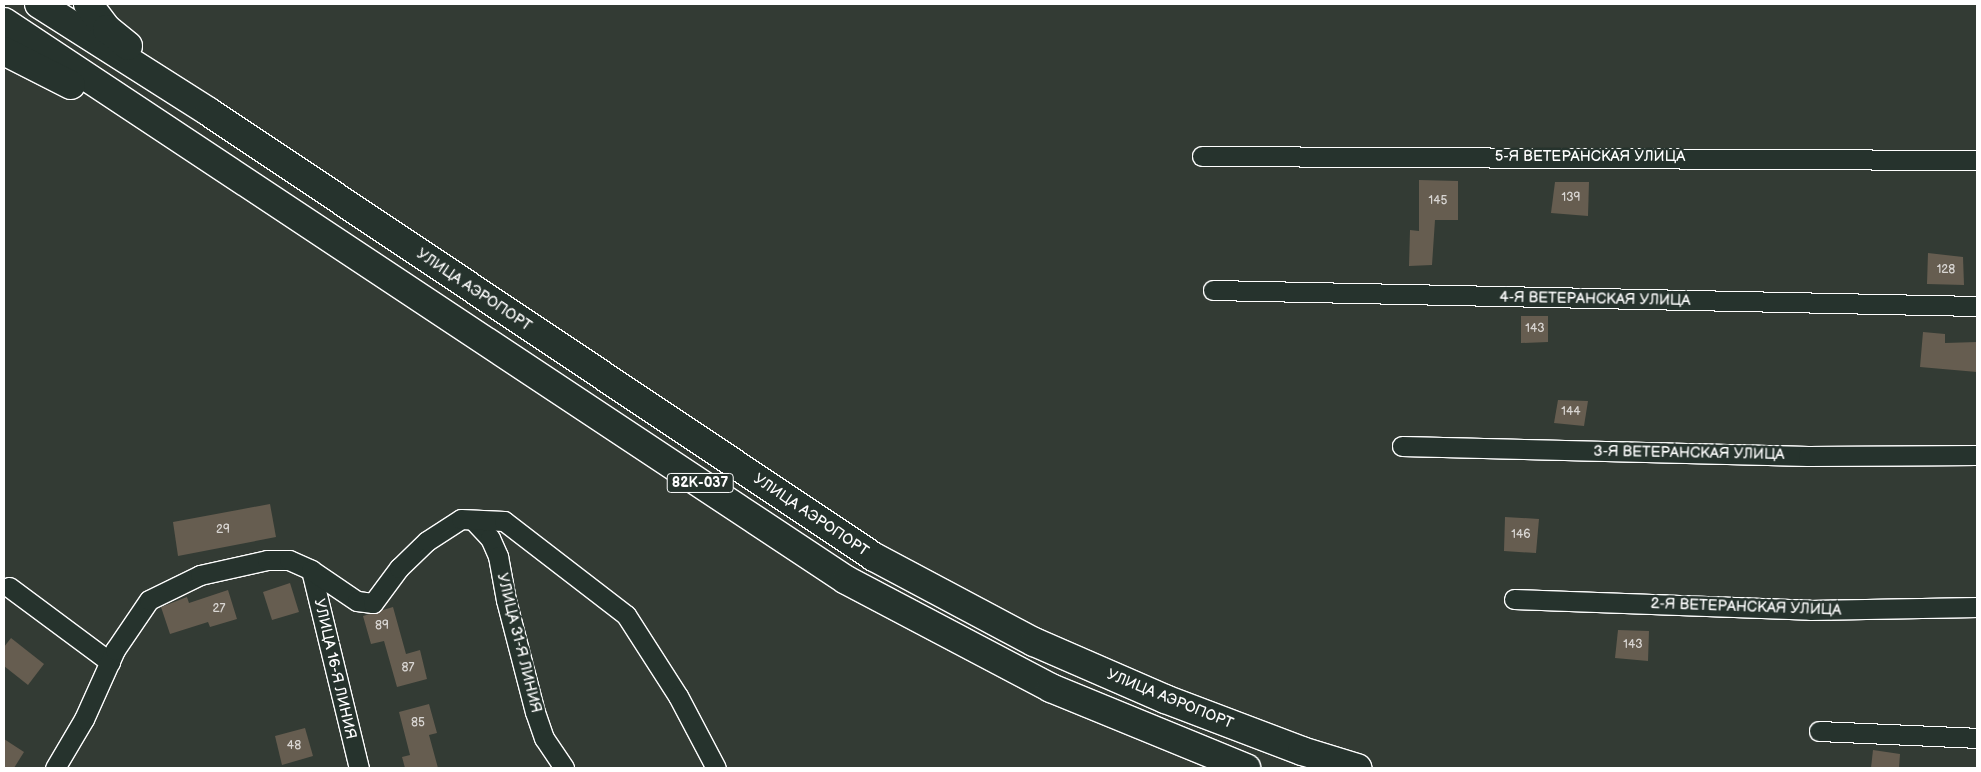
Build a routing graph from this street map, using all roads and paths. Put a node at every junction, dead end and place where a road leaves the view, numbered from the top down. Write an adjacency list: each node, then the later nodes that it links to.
1 (39, 4): 5 (main road)
2 (88, 4): 5 (main road)
3 (4, 22): 6 (main road)
4 (4, 50): 6 (main road)
5 (209, 112): 26 (main road, УЛИЦА АЭРОПОРТ)
6 (185, 144): 25 (main road, 82К-037)
7 (1202, 156): 8 (street, 5-Я ВЕТЕРАНСКАЯ УЛИЦА)
8 (1977, 160)
9 (1213, 290): 10 (street, 4-Я ВЕТЕРАНСКАЯ УЛИЦА)
10 (1977, 306)
11 (1402, 446): 12 (street, 3-Я ВЕТЕРАНСКАЯ УЛИЦА)
12 (1977, 455)
13 (472, 520): 14 (street); 23 (street, УЛИЦА 31-Я ЛИНИЯ); 24 (street)
14 (311, 570): 18 (street); 22 (street, УЛИЦА 16-Я ЛИНИЯ)
15 (9, 587): 18 (street)
16 (1514, 599): 17 (street, 2-Я ВЕТЕРАНСКАЯ УЛИЦА)
17 (1977, 607)
18 (110, 662): 21 (street)
19 (1819, 731): 20 (street)
20 (1977, 738)
21 (55, 768)
22 (359, 768)
23 (564, 768)
24 (716, 768)
25 (1246, 768)
26 (1357, 768)

